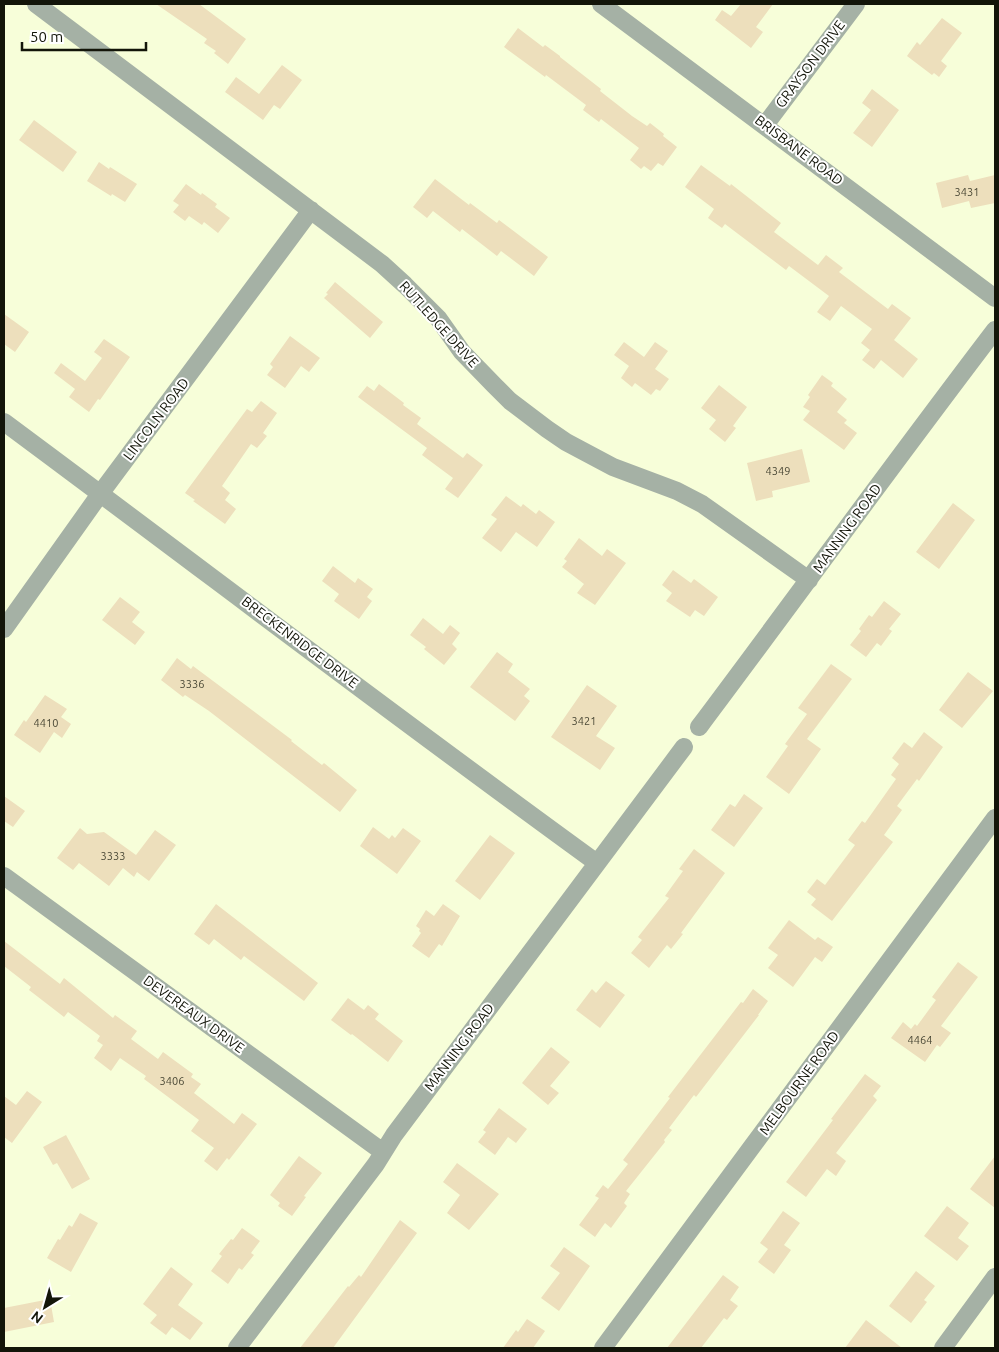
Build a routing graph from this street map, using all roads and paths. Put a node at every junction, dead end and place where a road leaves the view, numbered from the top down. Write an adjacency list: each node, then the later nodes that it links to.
1 (36, 4): 5 (street, RUTLEDGE DRIVE)
2 (601, 4): 4 (street, BRISBANE ROAD)
3 (856, 4): 4 (street, GRAYSON DRIVE)
4 (765, 125): 6 (street, BRISBANE ROAD)
5 (311, 210): 9 (street, LINCOLN ROAD); 10 (street, RUTLEDGE DRIVE)
6 (995, 298)
7 (995, 330): 10 (street, MANNING ROAD)
8 (4, 422): 9 (street, BRECKENRIDGE DRIVE)
9 (100, 494): 11 (street, LINCOLN ROAD); 15 (street, BRECKENRIDGE DRIVE)
10 (809, 580): 12 (street, MANNING ROAD)
11 (4, 629)
12 (699, 727)
13 (684, 747): 15 (street, MANNING ROAD)
14 (995, 818): 20 (street, MELBOURNE ROAD)
15 (597, 863): 17 (street, MANNING ROAD)
16 (4, 876): 17 (street, DEVEREAUX DRIVE)
17 (383, 1152): 19 (street, MANNING ROAD)
18 (995, 1277): 21 (street)
19 (237, 1348)
20 (603, 1348)
21 (943, 1348)

